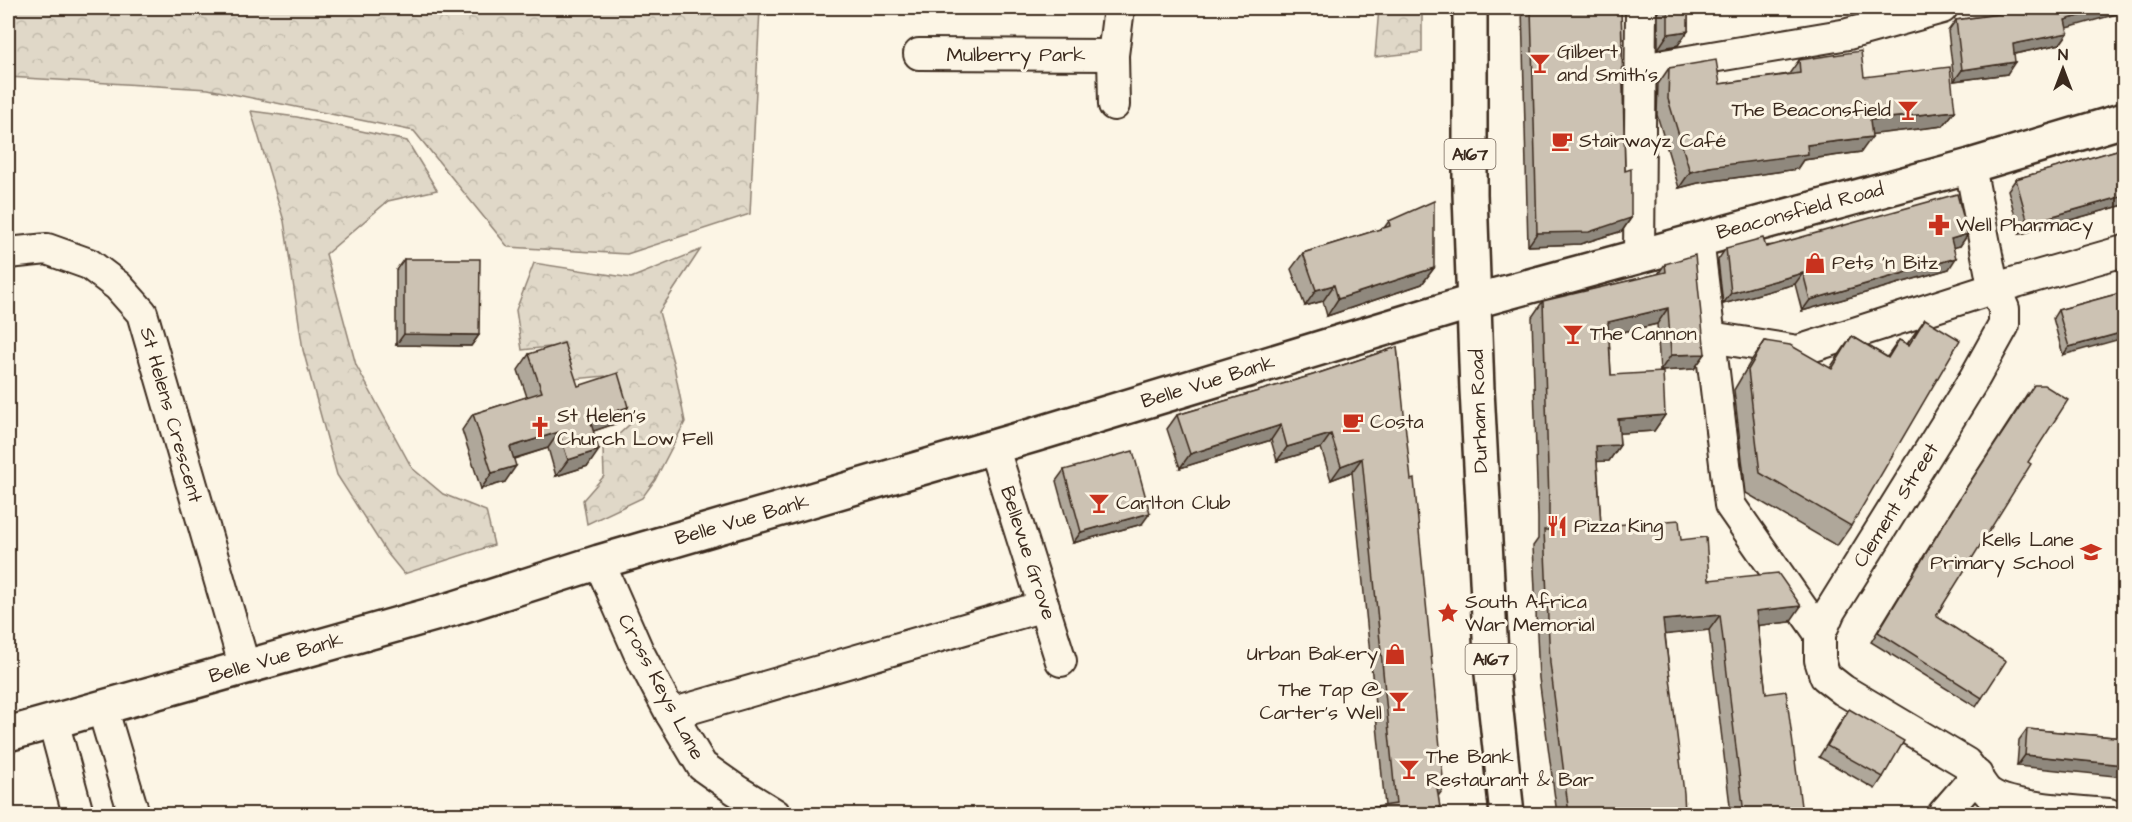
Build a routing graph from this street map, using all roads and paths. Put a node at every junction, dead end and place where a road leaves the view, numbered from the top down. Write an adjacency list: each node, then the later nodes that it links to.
1 (1119, 8): 6 (street, Mulberry Park)
2 (1470, 8): 16 (street, Durham Road / A167)
3 (1641, 8): 7 (street)
4 (1942, 8): 7 (street)
5 (919, 54): 6 (street, Mulberry Park)
6 (1113, 55): 8 (street, Mulberry Park)
7 (1641, 69): 14 (street)
8 (1114, 105)
9 (2124, 120): 10 (street, Beaconsfield Road)
10 (1970, 166): 11 (street, Beaconsfield Road); 15 (street, Clement Street)
11 (1698, 239): 14 (street, Beaconsfield Road); 17 (street)
12 (2124, 251): 15 (street)
13 (8, 253): 23 (street, St Helens Crescent)
14 (1639, 255): 16 (street, Beaconsfield Road)
15 (1995, 288): 17 (street); 21 (street, Clement Street)
16 (1475, 301): 18 (street, Belle Vue Bank); 32 (street, Durham Road / A167)
17 (1710, 337): 21 (street)
18 (993, 446): 19 (street, Belle Vue Bank); 20 (street, Bellevue Grove)
19 (599, 562): 23 (street, Belle Vue Bank); 25 (street, Cross Keys Lane)
20 (1044, 606): 22 (street, Bellevue Grove); 25 (street)
21 (1820, 634): 28 (street, Clement Street)
22 (1060, 661)
23 (245, 668): 24 (street, Belle Vue Bank)
24 (102, 707): 26 (street, Belle Vue Bank); 30 (street)
25 (671, 714): 31 (street, Cross Keys Lane)
26 (53, 721): 27 (street, Belle Vue Bank); 29 (street)
27 (8, 734)
28 (1977, 774): 33 (street); 34 (street)
29 (78, 814)
30 (134, 814)
31 (775, 814)
32 (1507, 814)
33 (1943, 814)
34 (2109, 814)

